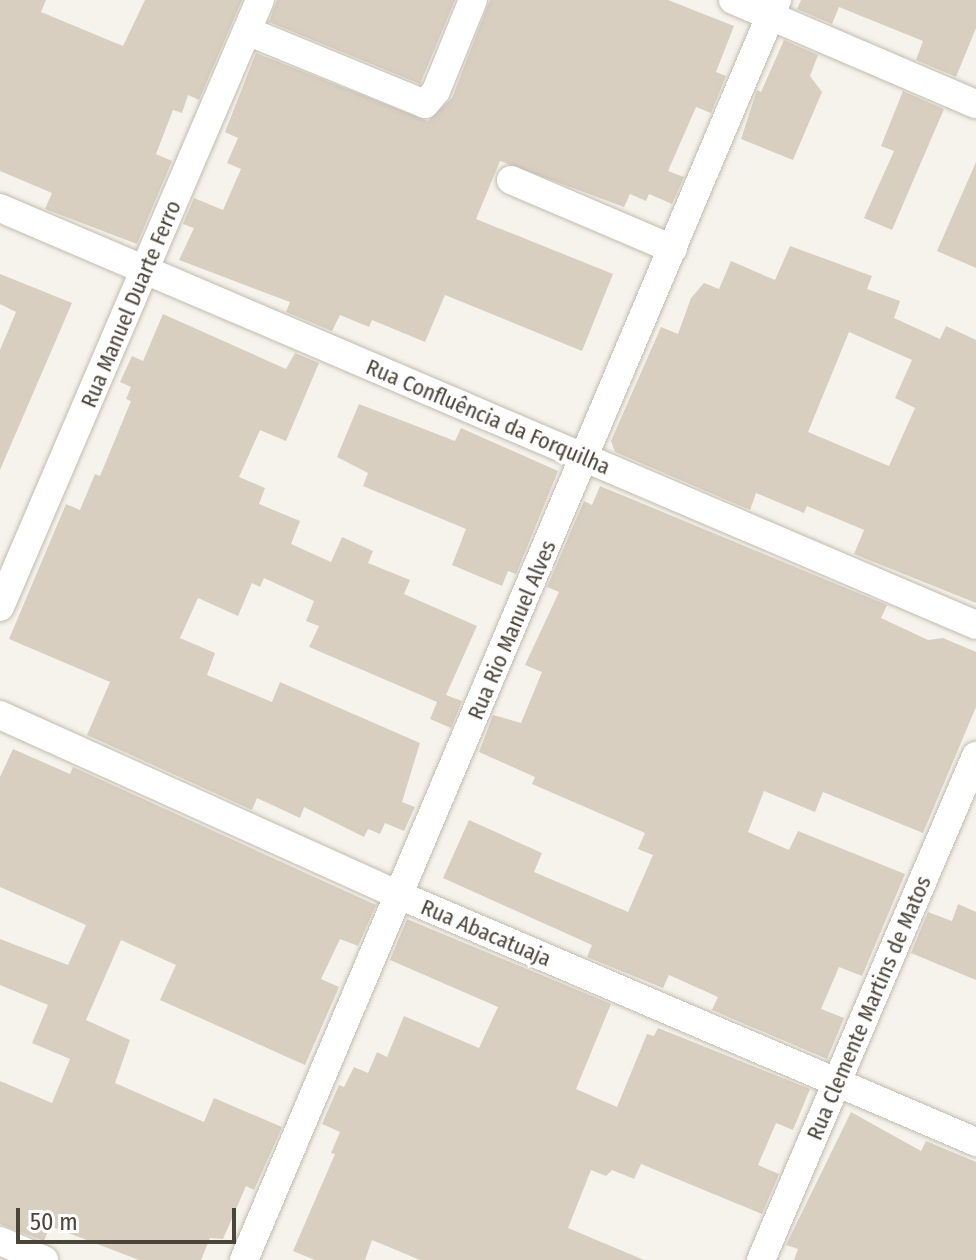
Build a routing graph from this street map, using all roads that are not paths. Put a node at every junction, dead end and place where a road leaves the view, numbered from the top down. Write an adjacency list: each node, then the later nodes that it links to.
1 (260, 0): 5 (street, Rua Manuel Duarte Ferro)
2 (473, 0): 5 (street)
3 (733, 0): 4 (street)
4 (774, 8): 6 (street); 9 (street, Rua Rio Manuel Alves)
5 (247, 31): 10 (street, Rua Manuel Duarte Ferro)
6 (976, 104)
7 (511, 180): 9 (street)
8 (0, 208): 10 (street, Rua Confluência da Forquilha)
9 (673, 249): 11 (street, Rua Rio Manuel Alves)
10 (146, 270): 11 (street, Rua Confluência da Forquilha); 12 (street, Rua Manuel Duarte Ferro)
11 (585, 459): 13 (street, Rua Confluência da Forquilha); 16 (street, Rua Rio Manuel Alves)
12 (0, 607)
13 (976, 625)
14 (0, 715): 16 (street, Rua Abacatuaja)
15 (976, 756): 17 (street, Rua Clemente Martins de Matos)
16 (399, 895): 17 (street, Rua Abacatuaja); 21 (street, Rua Rio Manuel Alves)
17 (837, 1084): 18 (street, Rua Abacatuaja); 22 (street, Rua Clemente Martins de Matos)
18 (976, 1142)
19 (0, 1241): 20 (street)
20 (44, 1260)
21 (244, 1260)
22 (761, 1260)

